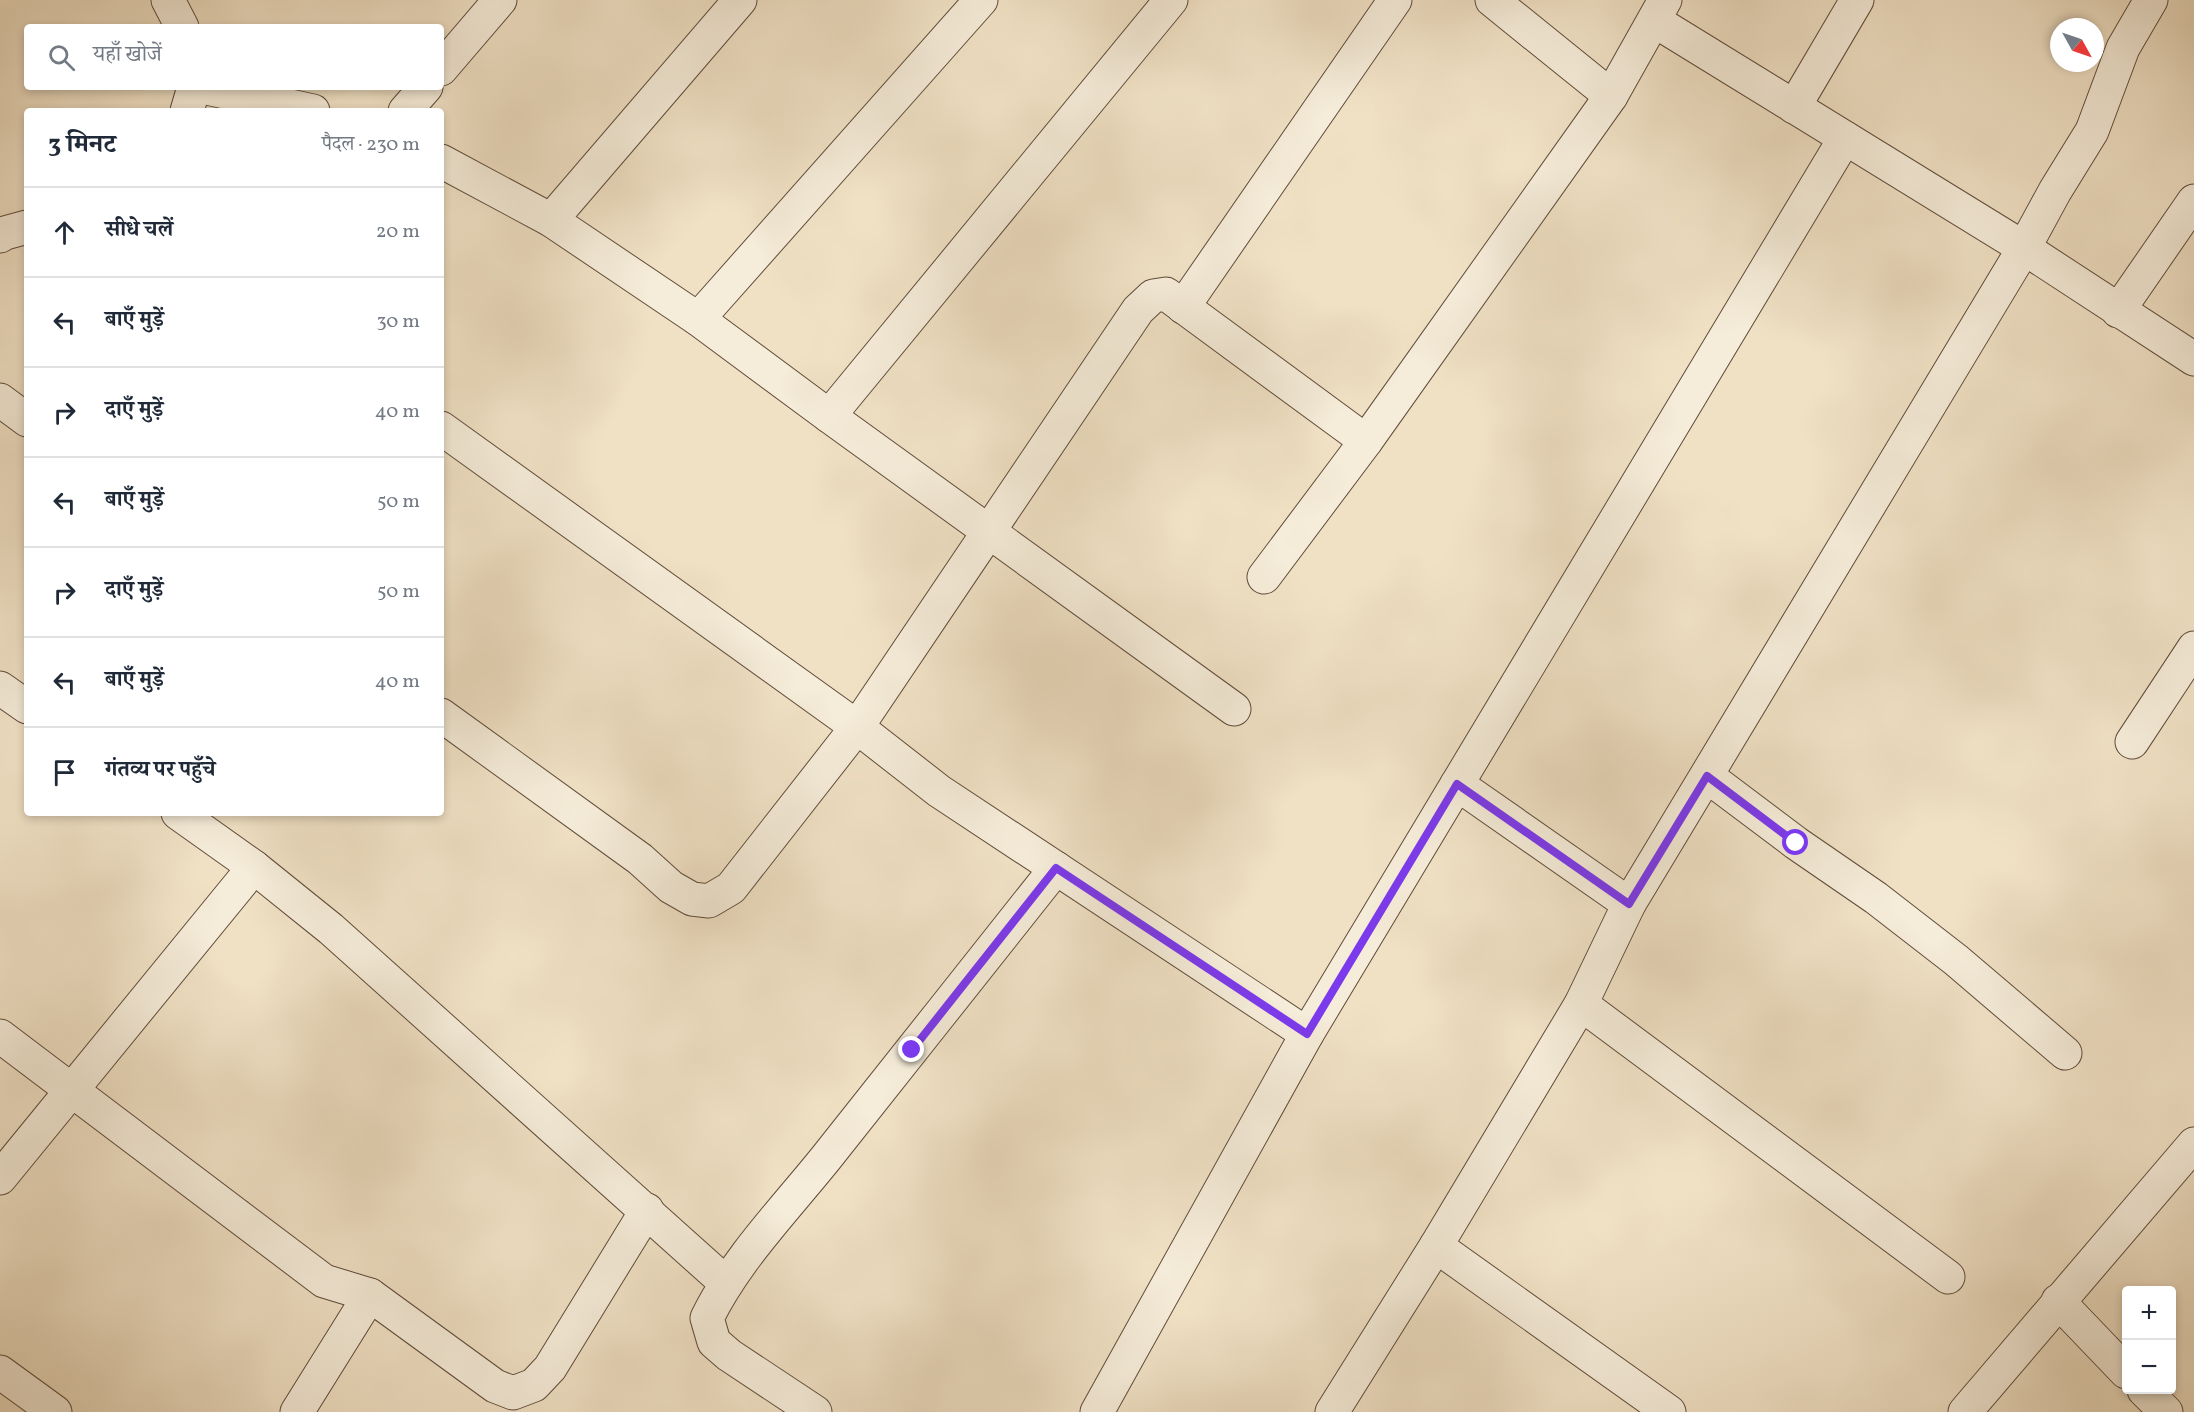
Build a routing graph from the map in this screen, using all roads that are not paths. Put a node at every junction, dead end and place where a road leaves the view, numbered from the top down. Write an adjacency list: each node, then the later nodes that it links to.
1 (168, 0): 11 (street)
2 (500, 0): 12 (street)
3 (740, 0): 24 (street)
4 (981, 0): 30 (street)
5 (1171, 0): 33 (street)
6 (1395, 0): 28 (street)
7 (1492, 0): 16 (street)
8 (1857, 0): 17 (street)
9 (2151, 0): 27 (street)
10 (1660, 10): 16 (street); 17 (street)
11 (180, 24)
12 (444, 65)
13 (193, 90): 18 (street)
14 (216, 90): 19 (street)
15 (423, 90): 20 (street)
16 (1611, 96): 36 (street)
17 (1794, 106): 21 (street)
18 (188, 108)
19 (299, 108)
20 (408, 108)
21 (1845, 138): 27 (street); 47 (street)
22 (444, 163): 24 (street)
23 (2194, 201): 29 (street)
24 (551, 220): 30 (street)
25 (24, 228): 26 (street)
26 (0, 236)
27 (2024, 248): 29 (street); 46 (street)
28 (1183, 307): 36 (street); 37 (street)
29 (2118, 311): 31 (street)
30 (698, 319): 33 (street)
31 (2194, 359)
32 (0, 400): 34 (street)
33 (829, 416): 37 (street)
34 (24, 418)
35 (444, 430): 44 (street)
36 (1366, 441): 38 (street)
37 (990, 530): 42 (street); 44 (street)
38 (1264, 577)
39 (2194, 648): 45 (street)
40 (0, 688): 41 (street)
41 (24, 705)
42 (1234, 709)
43 (444, 717): 44 (street)
44 (857, 727): 50 (street)
45 (2132, 742)
46 (1707, 776): 51 (street); 55 (street)
47 (1457, 784): 51 (street); 53 (street)
48 (182, 816): 49 (street)
49 (254, 867): 56 (street); 59 (street)
50 (1056, 868): 53 (street); 62 (street)
51 (1629, 904): 52 (street)
52 (1581, 1004): 60 (street); 61 (street)
53 (1307, 1034): 71 (street)
54 (0, 1036): 56 (street)
55 (2065, 1053)
56 (74, 1090): 58 (street); 63 (street)
57 (2194, 1144): 64 (street)
58 (0, 1178)
59 (647, 1210): 62 (street); 63 (street)
60 (1436, 1246): 72 (street); 73 (street)
61 (1948, 1277)
62 (726, 1283): 70 (street)
63 (370, 1295): 69 (street)
64 (2058, 1301): 65 (street); 74 (street)
65 (2122, 1367)
66 (0, 1372): 68 (street)
67 (2149, 1394): 75 (street)
68 (55, 1412)
69 (297, 1412)
70 (815, 1412)
71 (1097, 1412)
72 (1332, 1412)
73 (1669, 1412)
74 (1965, 1412)
75 (2166, 1412)

